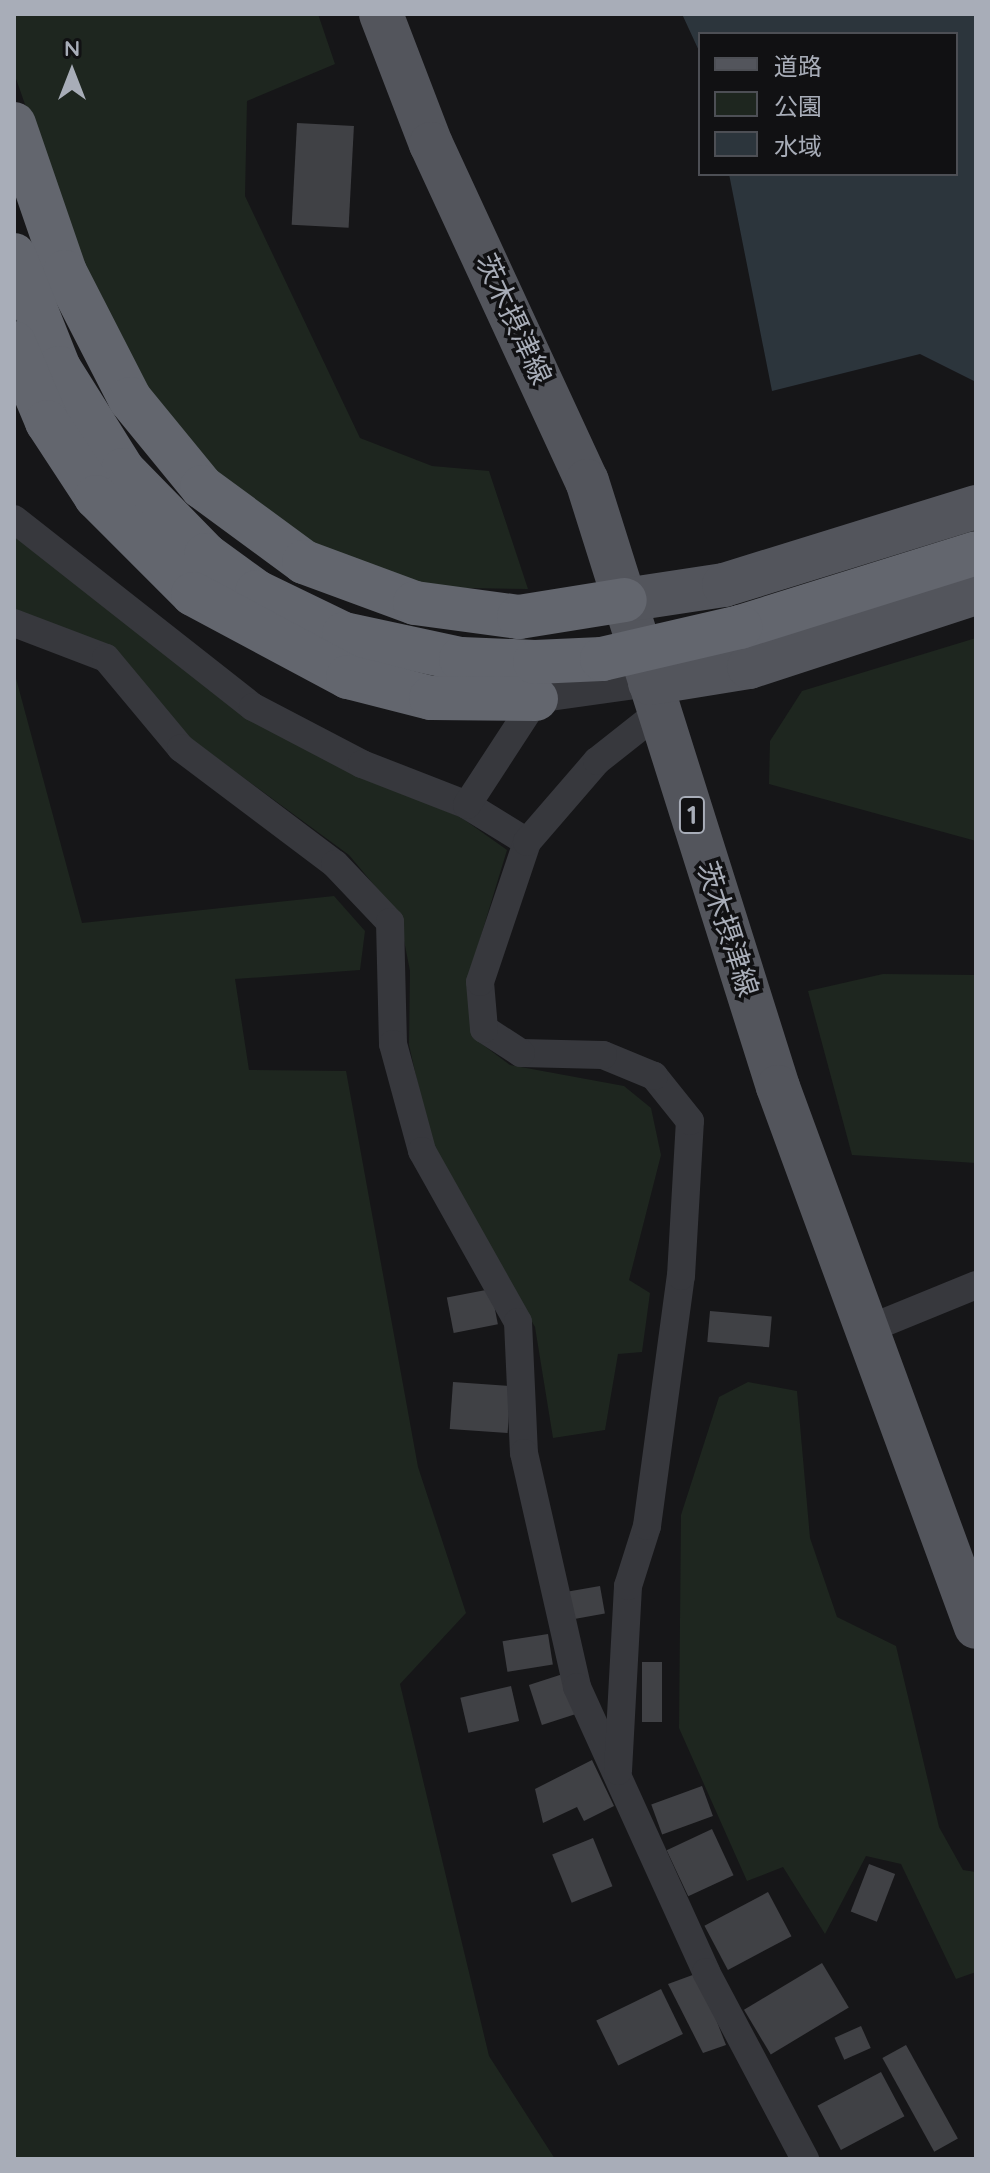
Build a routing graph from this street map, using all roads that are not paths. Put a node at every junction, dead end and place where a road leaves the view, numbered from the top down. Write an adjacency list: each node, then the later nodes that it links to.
1 (381, 14): 9 (main road, 茨木摂津線 / 1)
2 (14, 124): 9 (highway)
3 (14, 255): 11 (highway)
4 (14, 343): 11 (highway)
5 (976, 507): 9 (main road)
6 (14, 519): 13 (street)
7 (976, 553): 11 (highway, bridge)
8 (976, 593): 12 (main road)
9 (625, 600): 12 (main road, 茨木摂津線 / 1)
10 (14, 623): 18 (street)
11 (536, 681): 12 (street); 13 (street)
12 (654, 698): 14 (street); 16 (main road, 茨木摂津線 / 1)
13 (467, 805): 14 (street)
14 (527, 842): 18 (street)
15 (976, 1285): 16 (street)
16 (866, 1330): 17 (main road, 茨木摂津線 / 1)
17 (976, 1627)
18 (617, 1776): 19 (street)
19 (805, 2159)

